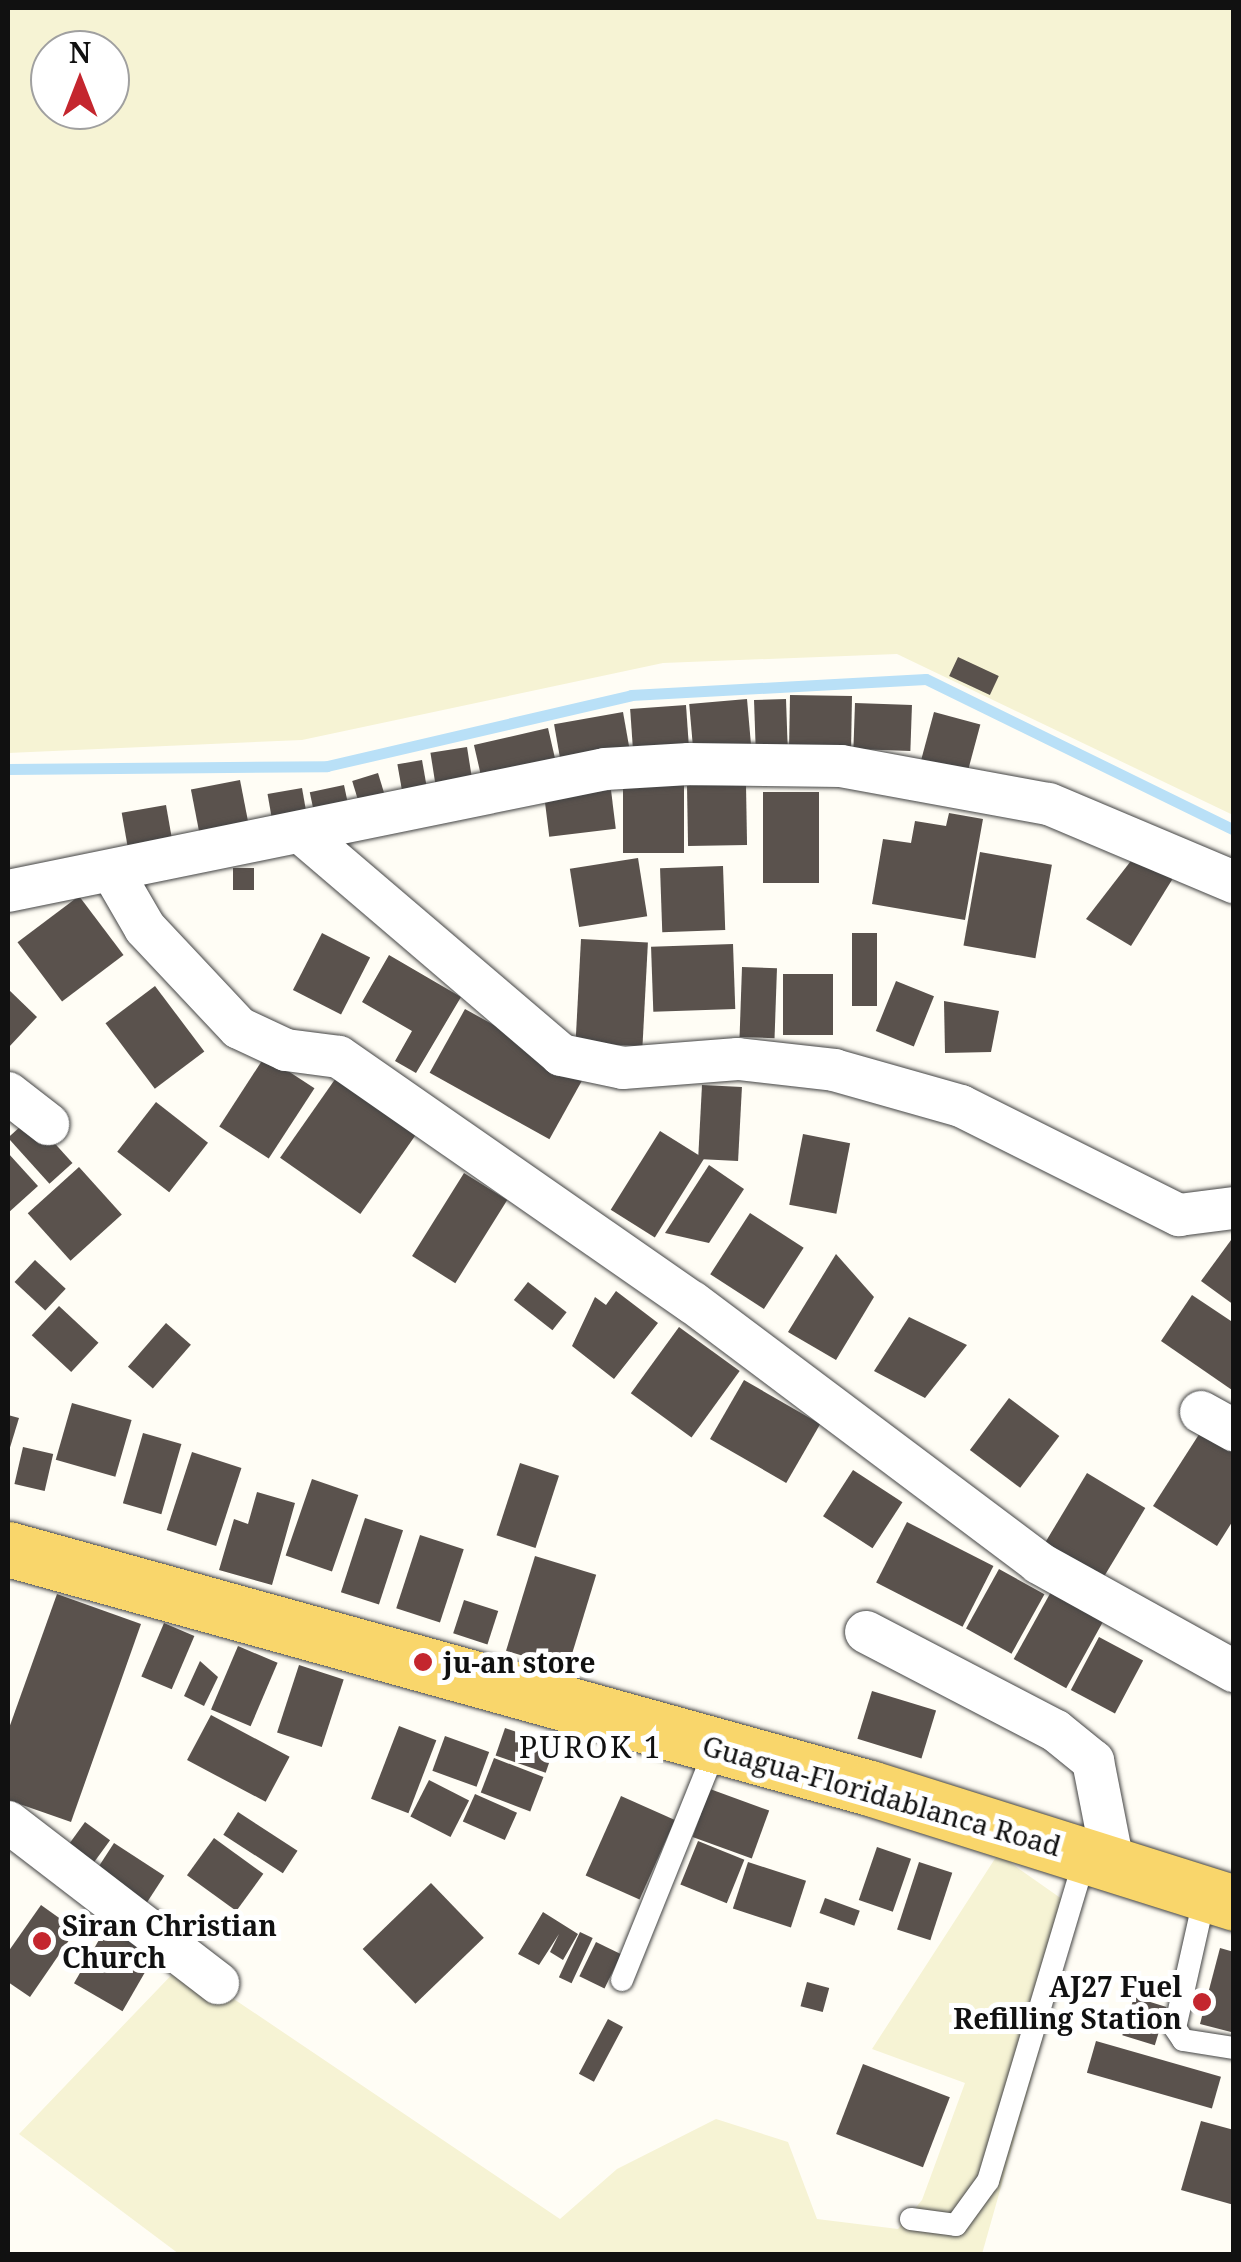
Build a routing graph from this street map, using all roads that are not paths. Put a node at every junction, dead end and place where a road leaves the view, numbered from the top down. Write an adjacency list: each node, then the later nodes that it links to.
1 (304, 836): 2 (street); 3 (street); 7 (street)
2 (112, 871): 4 (street); 10 (street)
3 (1234, 882)
4 (8, 891)
5 (8, 1093): 6 (street)
6 (48, 1124)
7 (1234, 1208)
8 (8, 1549): 11 (main road, Guagua-Floridablanca Road)
9 (866, 1632): 13 (street)
10 (1234, 1672)
11 (716, 1746): 13 (main road, Guagua-Floridablanca Road); 15 (lane)
12 (8, 1822): 16 (street)
13 (1100, 1859): 14 (main road, Guagua-Floridablanca Road); 18 (lane)
14 (1219, 1899): 17 (lane)
15 (622, 1980)
16 (218, 1983)
17 (1234, 2048)
18 (910, 2219)

